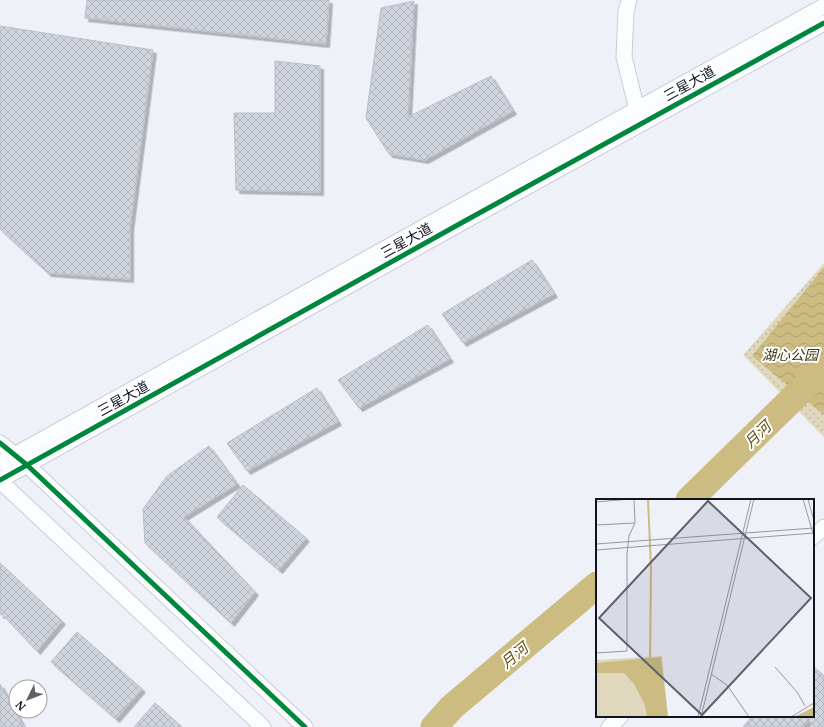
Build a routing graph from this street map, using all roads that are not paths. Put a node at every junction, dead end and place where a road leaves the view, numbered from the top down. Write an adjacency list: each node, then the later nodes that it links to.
1 (629, 0): 4 (street)
2 (824, 6): 4 (street, 三星大道)
3 (824, 23): 8 (street, 三星大道)
4 (636, 110): 6 (street, 三星大道)
5 (0, 443): 6 (street)
6 (14, 455): 7 (street, 三星大道); 8 (street)
7 (0, 463)
8 (27, 465): 9 (street, 三星大道); 14 (street)
9 (0, 481): 13 (street)
10 (824, 527): 11 (street)
11 (814, 536)
12 (619, 717): 15 (street)
13 (263, 727)
14 (305, 727)
15 (609, 727)

